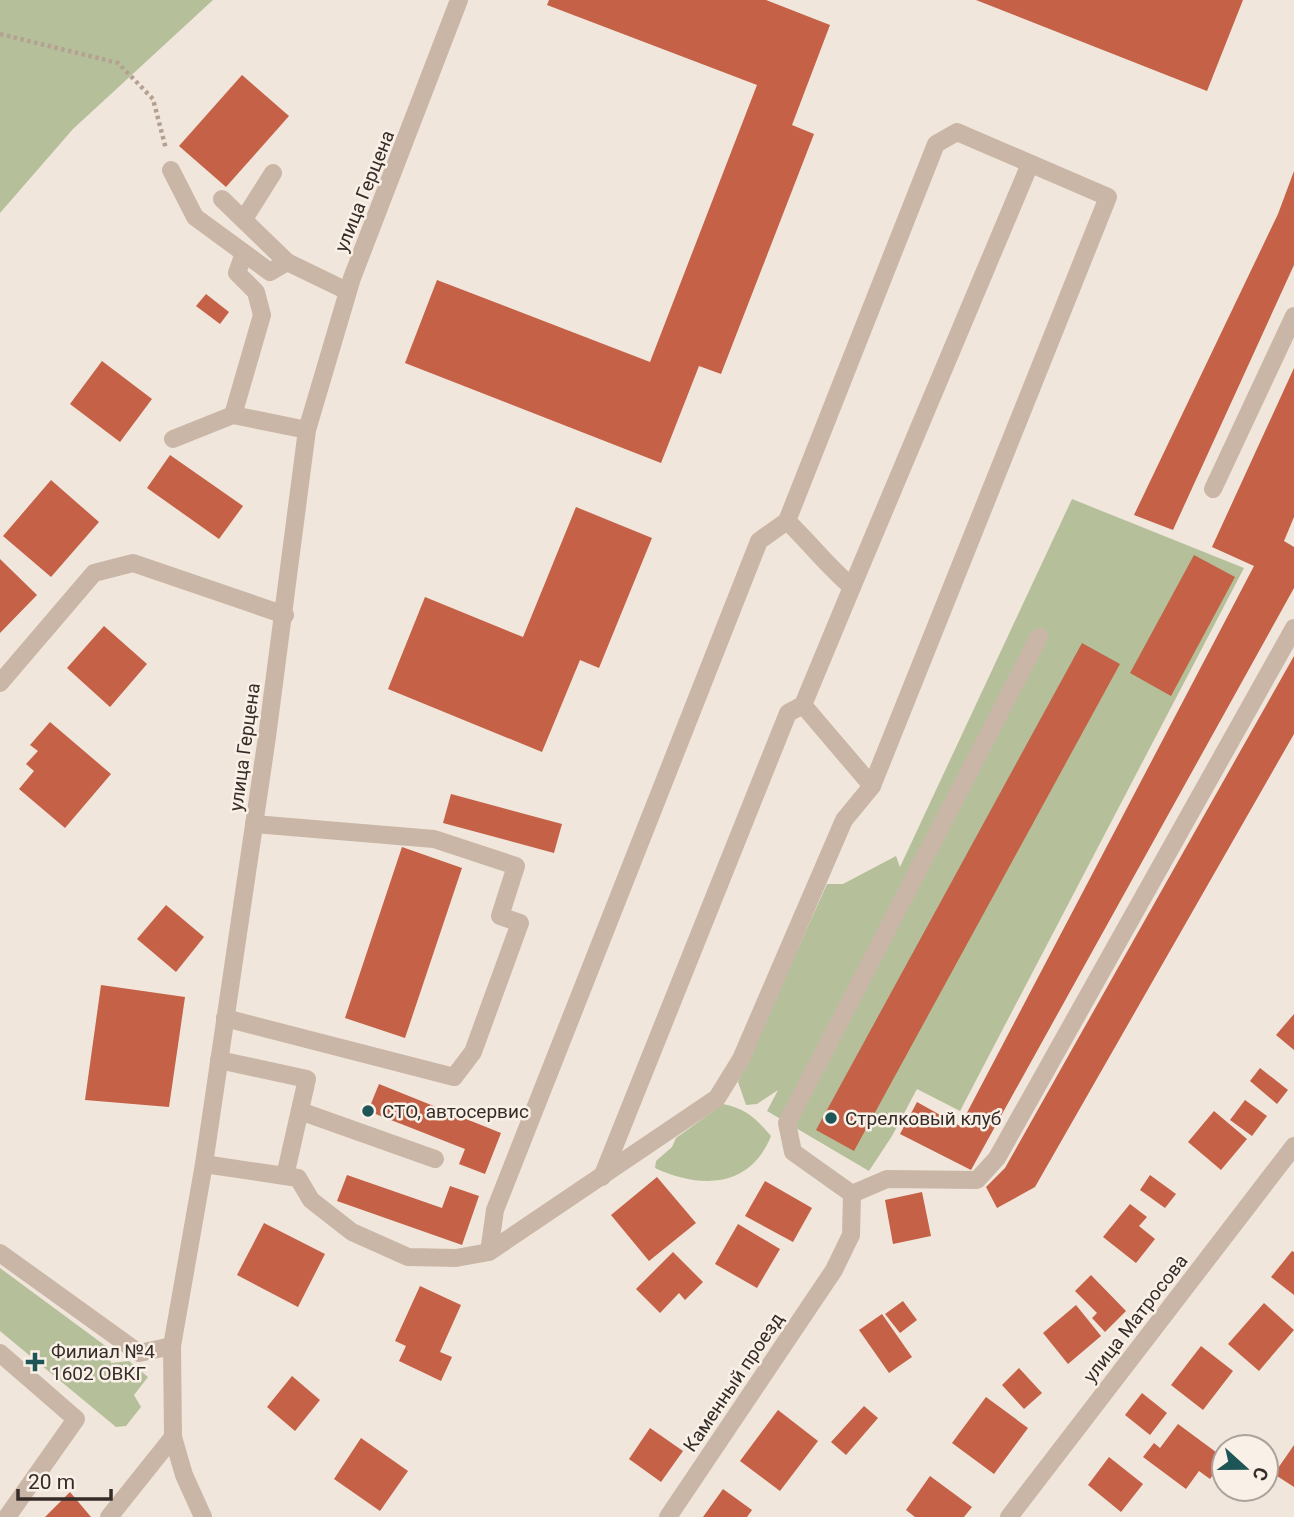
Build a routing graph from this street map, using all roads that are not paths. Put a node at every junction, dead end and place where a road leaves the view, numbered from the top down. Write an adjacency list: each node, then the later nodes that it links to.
1 (458, 0): 9 (street, улица Герцена)
2 (1030, 164): 15 (street); 16 (street); 22 (street)
3 (171, 170): 7 (street)
4 (273, 173): 6 (street)
5 (222, 199): 6 (street)
6 (244, 219): 8 (street)
7 (244, 253): 8 (street); 11 (street)
8 (287, 262): 9 (street)
9 (347, 291): 12 (street, улица Герцена)
10 (1294, 316): 14 (street)
11 (233, 415): 12 (street); 13 (street)
12 (307, 430): 17 (street, улица Герцена)
13 (173, 439)
14 (1213, 489)
15 (787, 521): 16 (street); 33 (street)
16 (852, 587): 21 (street)
17 (285, 615): 20 (street); 23 (street, улица Герцена)
18 (1294, 628): 32 (street)
19 (1039, 636): 32 (street)
20 (0, 683)
21 (803, 705): 22 (street); 31 (street)
22 (872, 786): 31 (street)
23 (254, 824): 24 (street, улица Герцена); 24 (street)
24 (225, 1018): 25 (street, улица Герцена)
25 (219, 1060): 26 (street); 29 (street, улица Герцена)
26 (300, 1111): 28 (street); 30 (street)
27 (1294, 1146): 42 (street, улица Матросова)
28 (435, 1159)
29 (204, 1164): 30 (street); 35 (street, улица Герцена)
30 (285, 1176): 33 (street)
31 (602, 1177): 33 (street)
32 (852, 1194): 41 (street, Каменный проезд)
33 (489, 1252)
34 (0, 1253): 35 (street)
35 (172, 1346): 37 (street, улица Герцена)
36 (0, 1353): 38 (street)
37 (173, 1437): 39 (street); 40 (street, улица Герцена)
38 (7, 1517)
39 (109, 1517)
40 (204, 1517)
41 (668, 1517)
42 (1009, 1517)

